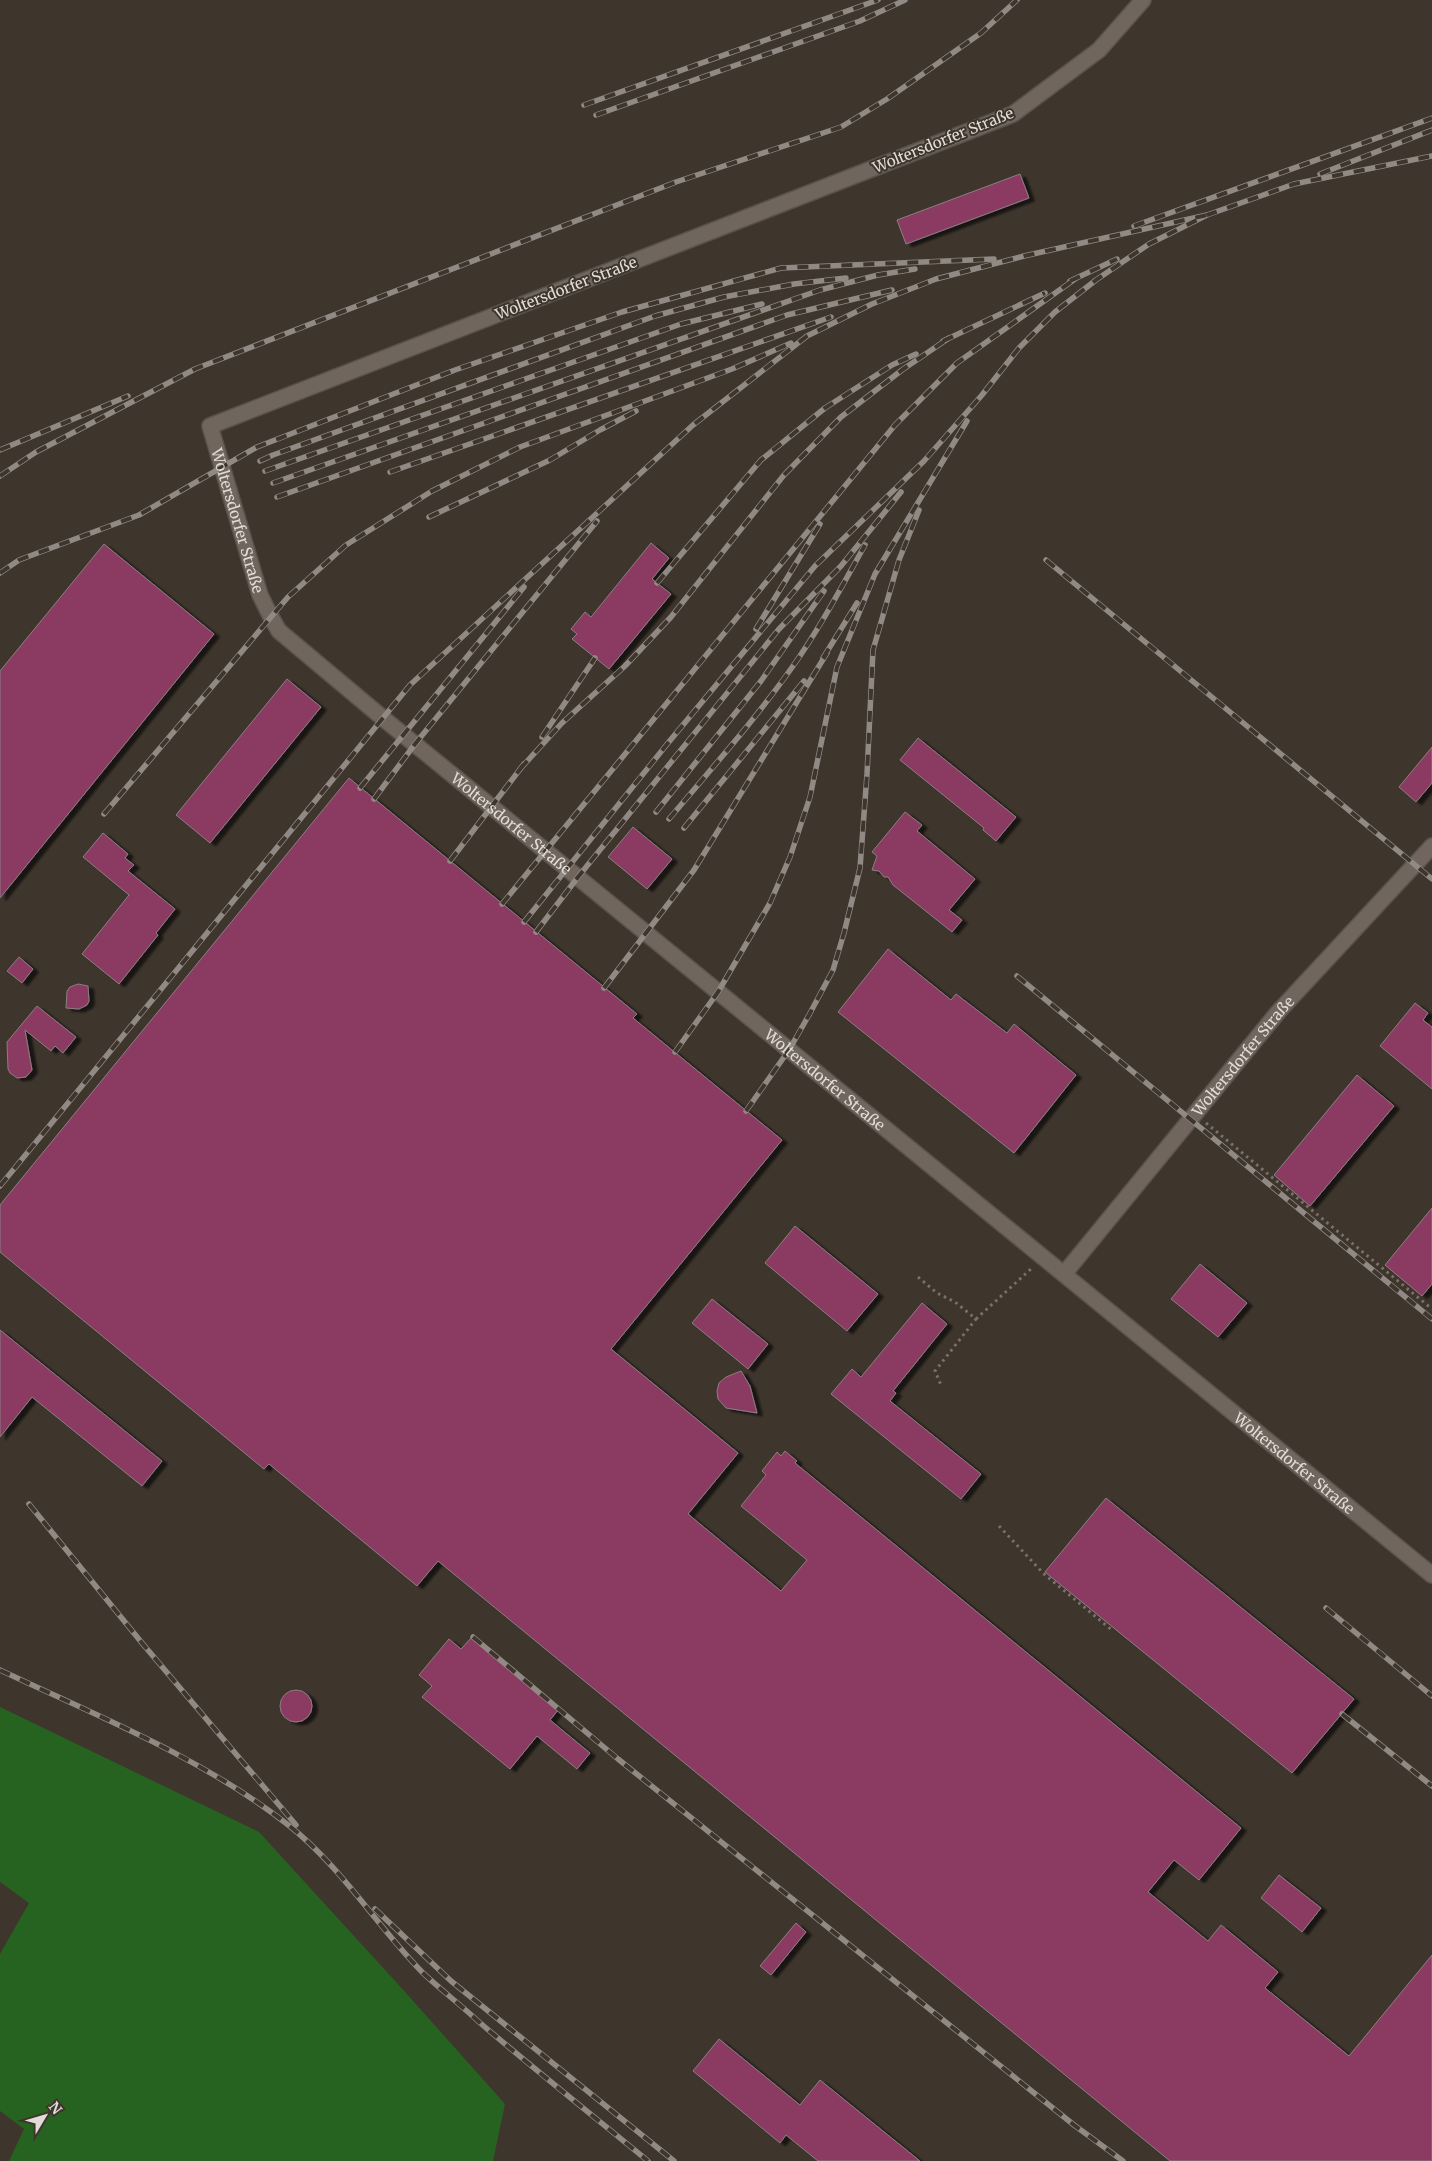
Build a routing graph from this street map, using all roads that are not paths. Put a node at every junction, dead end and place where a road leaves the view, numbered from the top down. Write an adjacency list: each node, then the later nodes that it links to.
1 (1143, 0): 3 (lane, Woltersdorfer Straße)
2 (1432, 846): 3 (lane, Woltersdorfer Straße)
3 (1064, 1274): 4 (lane, Woltersdorfer Straße)
4 (1432, 1575)

